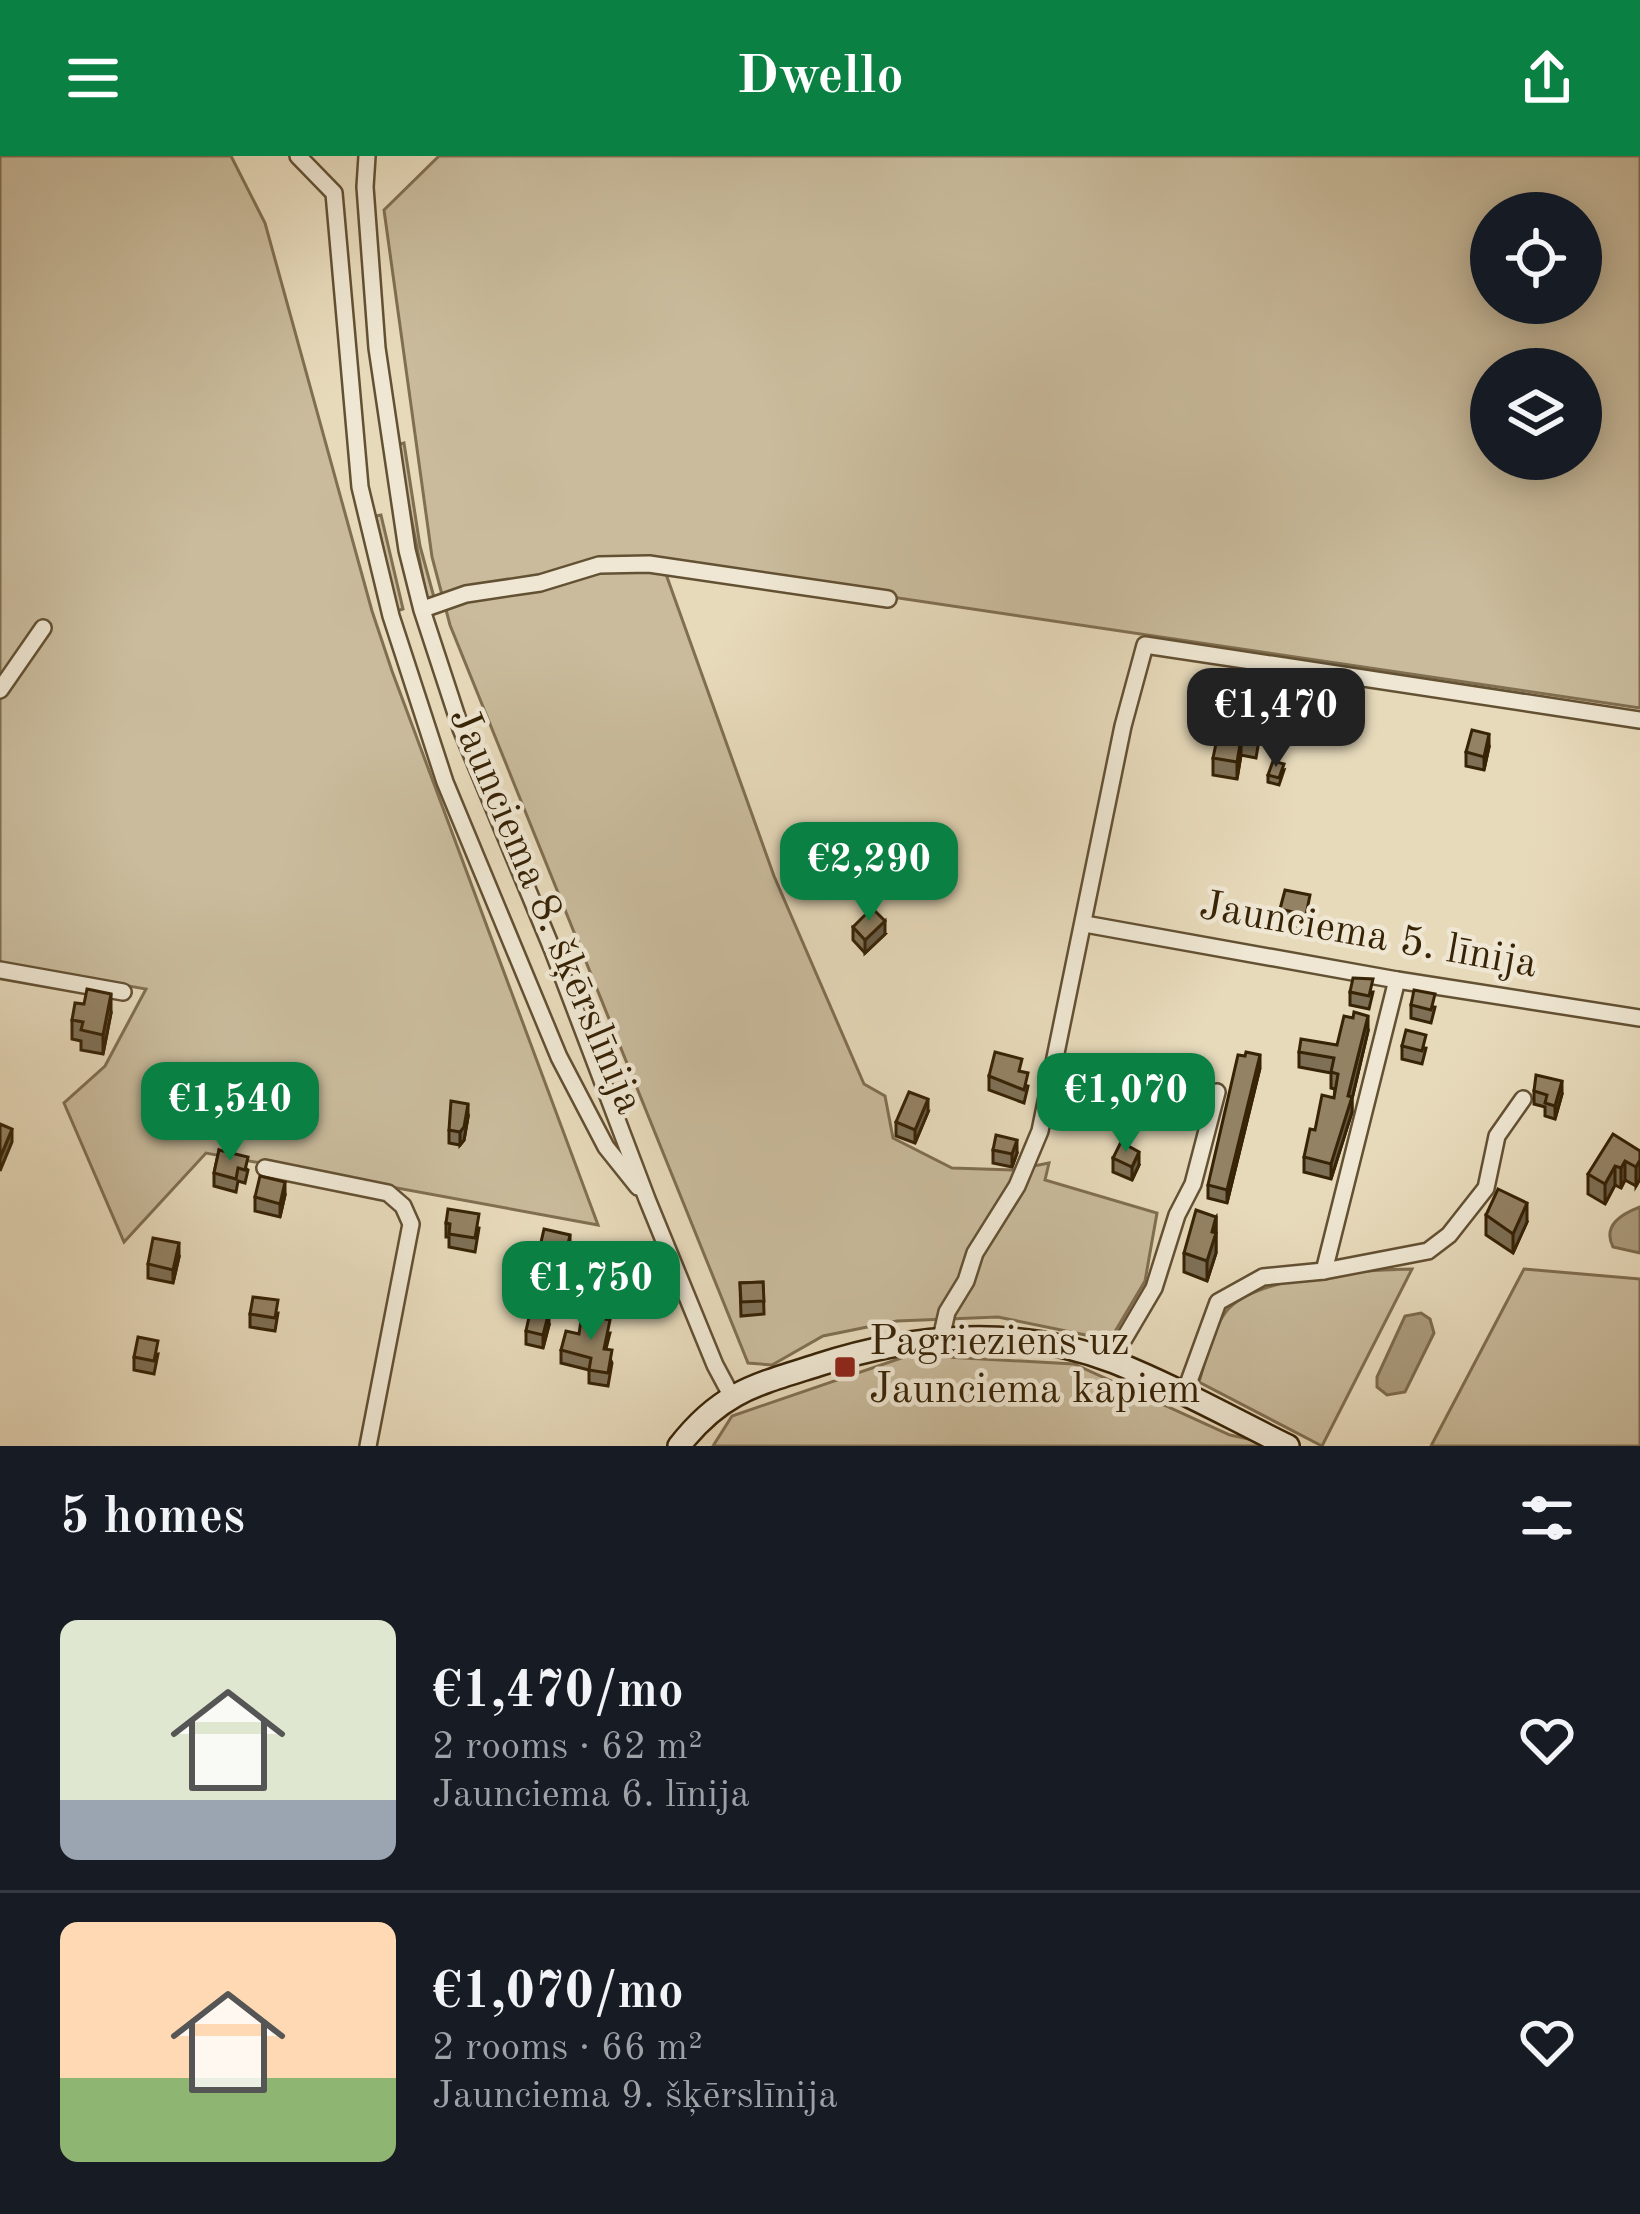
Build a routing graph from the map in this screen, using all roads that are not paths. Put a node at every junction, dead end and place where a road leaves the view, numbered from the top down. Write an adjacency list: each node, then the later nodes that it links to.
1 (298, 156): 16 (street, Jaunciema 8. šķērslīnija)
2 (368, 156): 16 (street, Jaunciema 8. šķērslīnija)
3 (887, 599): 4 (street)
4 (429, 607)
5 (43, 628): 6 (street)
6 (0, 690)
7 (1640, 720): 8 (street)
8 (1085, 924): 10 (street, Jaunciema 5. līnija); 18 (street)
9 (0, 970): 11 (street)
10 (1396, 980): 12 (street, Jaunciema 5. līnija); 17 (street)
11 (123, 992)
12 (1640, 1018)
13 (1216, 1092): 19 (street)
14 (1523, 1099): 17 (street)
15 (265, 1168): 22 (street)
16 (647, 1198): 20 (street, Jaunciema 8. šķērslīnija)
17 (1324, 1271): 21 (street)
18 (941, 1338): 19 (main road); 20 (main road)
19 (1112, 1361): 21 (main road)
20 (731, 1395): 23 (main road)
21 (1184, 1395): 24 (main road)
22 (368, 1446)
23 (679, 1446)
24 (1288, 1446)

